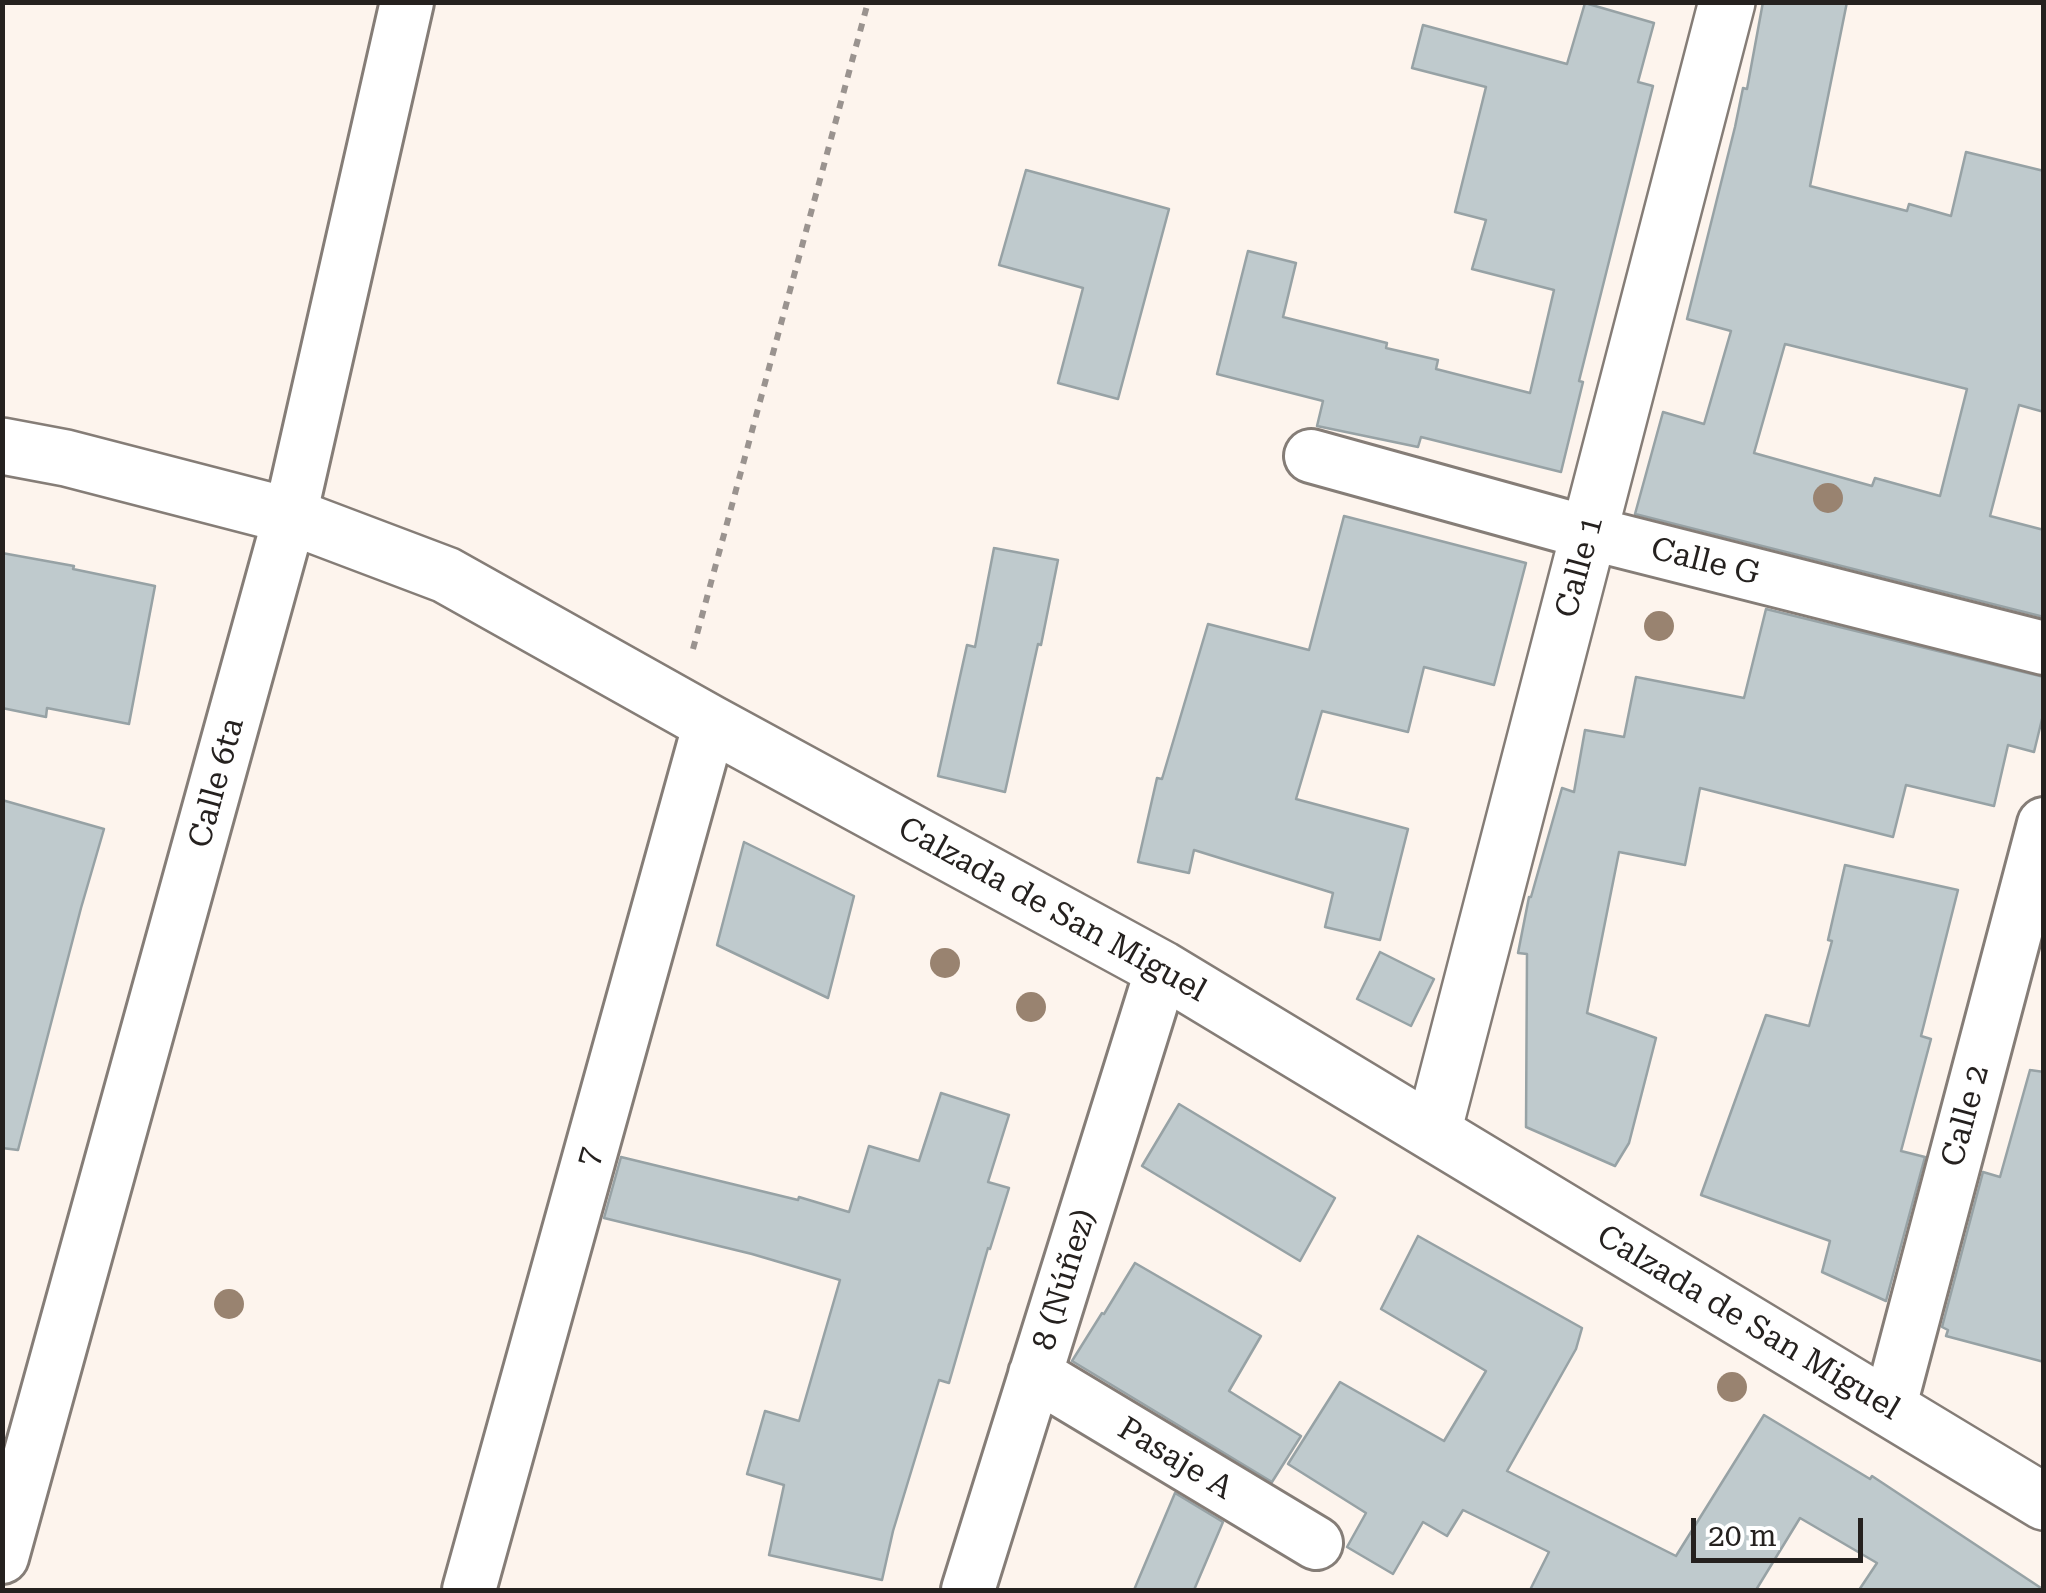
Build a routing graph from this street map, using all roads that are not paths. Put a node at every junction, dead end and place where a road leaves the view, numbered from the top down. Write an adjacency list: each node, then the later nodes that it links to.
1 (407, 2): 5 (street, Calle 6ta)
2 (1727, 2): 6 (main road, Calle 1)
3 (2, 446): 5 (main road, Calzada de San Miguel)
4 (1311, 456): 6 (street, Calle G)
5 (290, 516): 8 (main road, Calzada de San Miguel); 16 (street, Calle 6ta)
6 (1589, 533): 7 (street, Calle G); 11 (main road, Calle 1)
7 (2044, 648)
8 (694, 713): 10 (main road, Calzada de San Miguel); 17 (street, 7)
9 (2044, 824): 13 (street, Calle 2)
10 (1162, 968): 11 (main road, Calzada de San Miguel); 12 (street, 8 (Núñez))
11 (1434, 1132): 13 (main road, Calzada de San Miguel)
12 (1035, 1374): 15 (street, Pasaje A); 18 (street, 8 (Núñez))
13 (1889, 1409): 14 (main road, Calzada de San Miguel)
14 (2044, 1502)
15 (1316, 1543)
16 (2, 1557)
17 (469, 1590)
18 (968, 1590)

